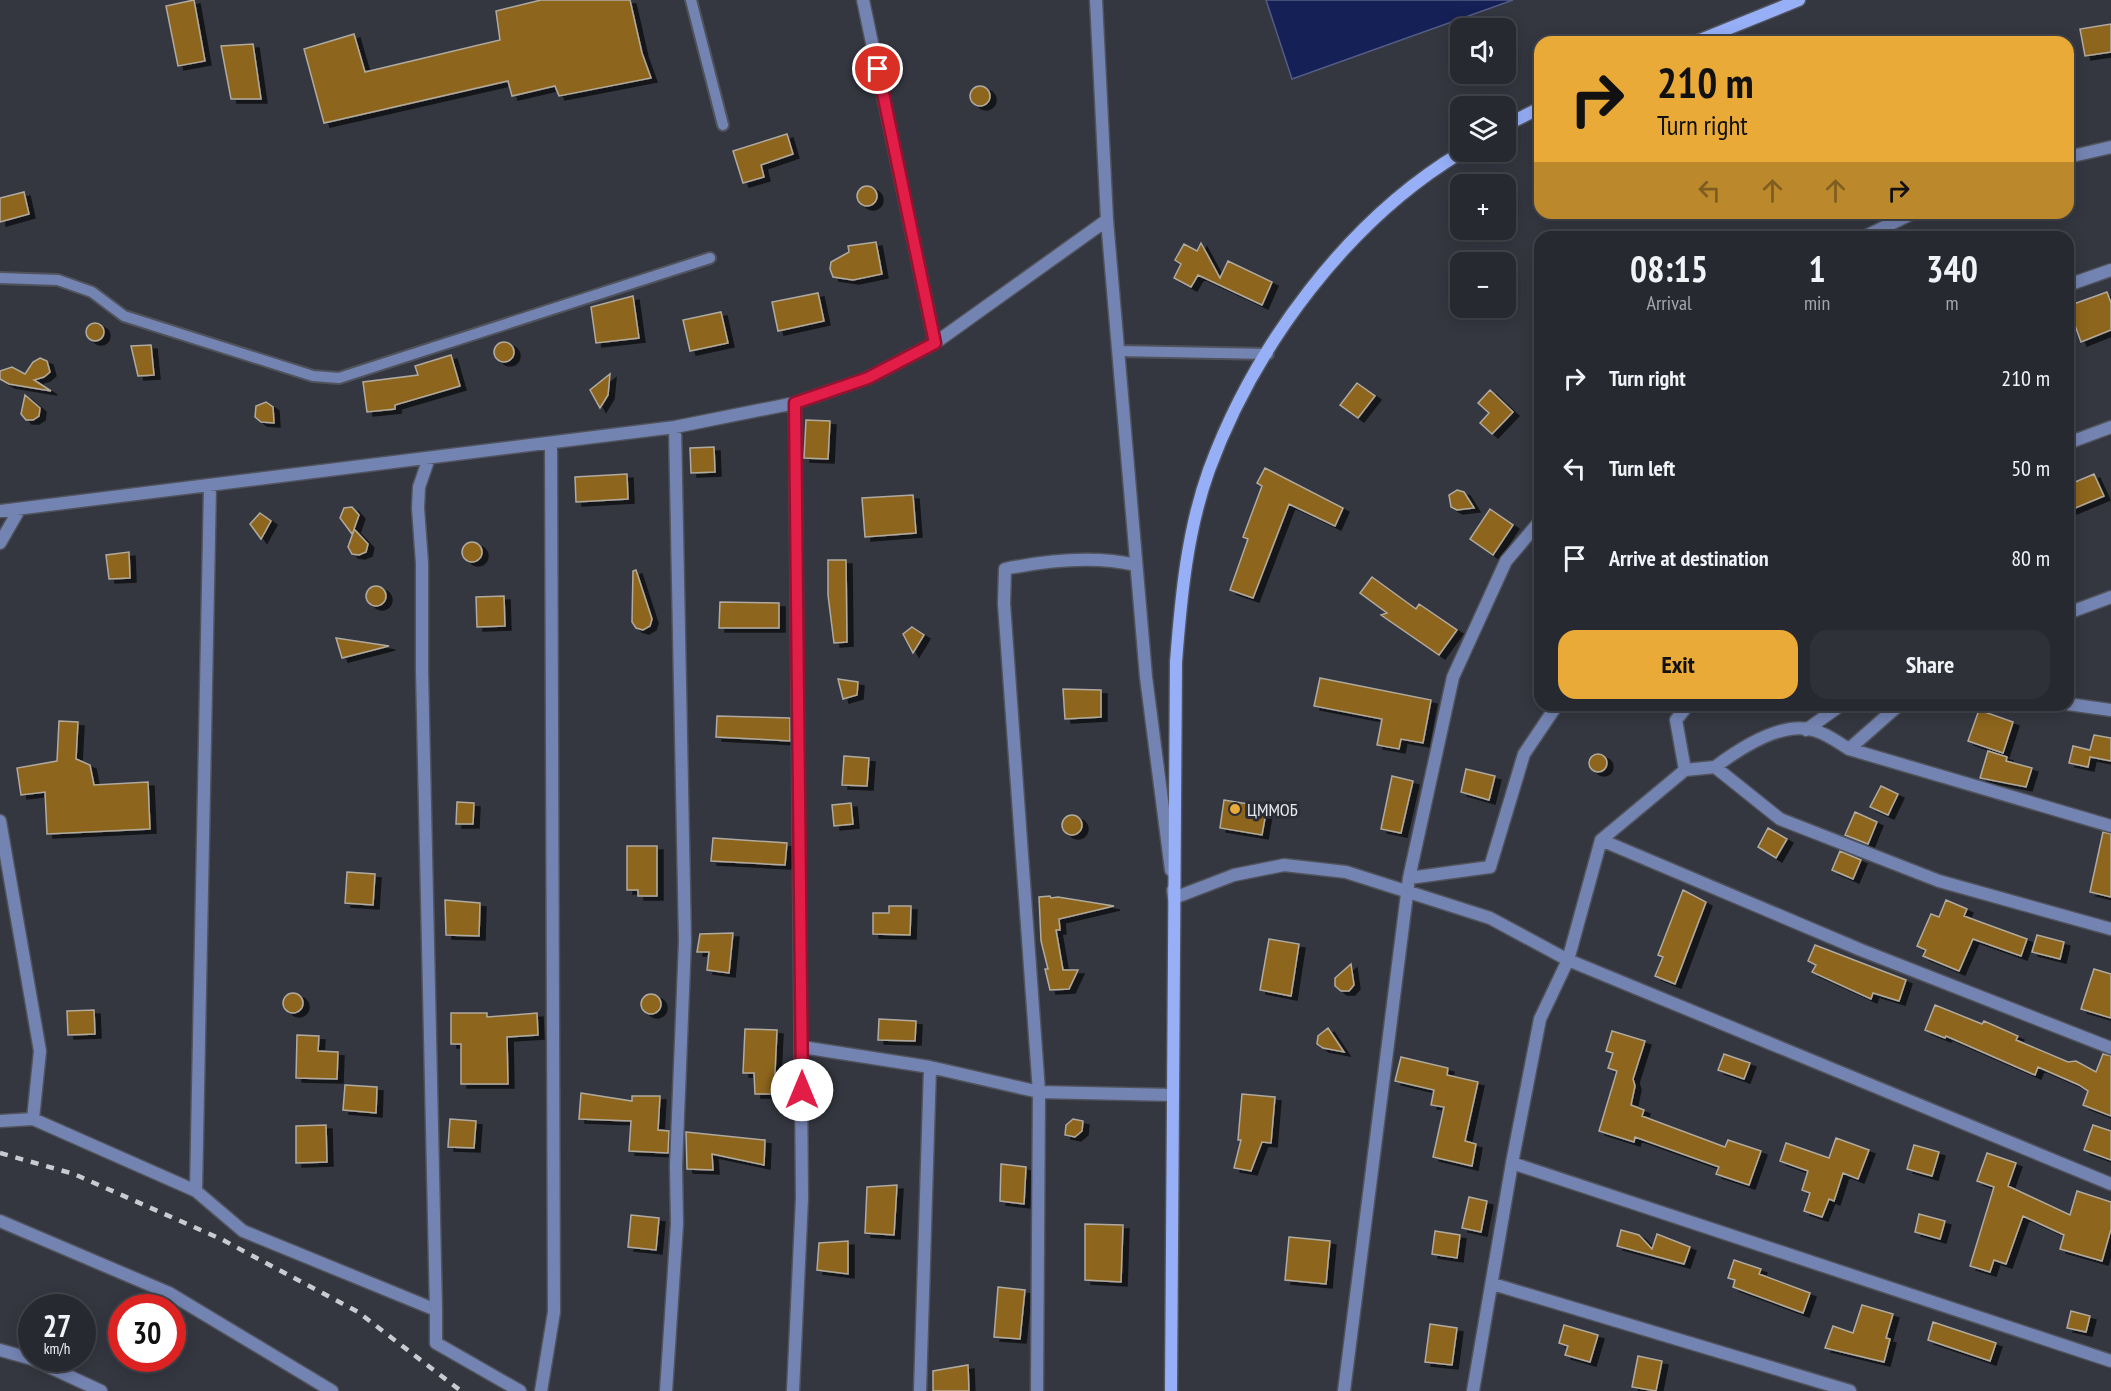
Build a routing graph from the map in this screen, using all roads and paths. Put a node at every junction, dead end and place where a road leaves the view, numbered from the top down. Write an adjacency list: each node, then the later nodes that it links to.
1 (692, 0): 8 (lane)
2 (863, 0): 19 (street)
3 (1095, 0): 13 (street)
4 (1799, 0): 5 (street)
5 (1710, 36)
6 (1534, 111): 7 (street)
7 (1516, 120)
8 (723, 125)
9 (2111, 147): 10 (street)
10 (2074, 156)
11 (1450, 159): 21 (street)
12 (1900, 219): 14 (street)
13 (1107, 220): 19 (street); 20 (street)
14 (1876, 231)
15 (710, 258): 17 (lane)
16 (2111, 270): 18 (street)
17 (0, 278)
18 (2074, 283)
19 (935, 343): 22 (street)
20 (1118, 351): 21 (lane); 33 (street)
21 (1268, 354): 51 (street)
22 (795, 403): 23 (street); 54 (street)
23 (675, 427): 26 (street); 75 (street)
24 (2111, 427): 25 (street)
25 (2074, 441)
26 (551, 443): 27 (street); 74 (street)
27 (429, 458): 28 (street); 66 (street)
28 (210, 486): 29 (street); 63 (street)
29 (19, 510): 30 (street); 32 (street)
30 (0, 512)
31 (1534, 528): 49 (street)
32 (0, 543)
33 (1136, 565): 51 (street); 57 (street)
34 (2111, 597): 35 (street)
35 (2074, 611)
36 (2074, 705): 37 (street)
37 (2111, 710)
38 (1553, 711): 49 (street)
39 (1683, 711): 45 (street)
40 (1833, 711): 42 (street)
41 (1892, 711): 43 (street)
42 (1806, 730): 43 (street); 44 (street)
43 (1849, 749): 47 (street)
44 (1715, 768): 45 (street); 52 (street)
45 (1685, 770): 48 (street)
46 (0, 821): 59 (street)
47 (2111, 826)
48 (1601, 840): 53 (street); 55 (street)
49 (1409, 878): 50 (street)
50 (1407, 892): 51 (street); 53 (street); 80 (street)
51 (1174, 898): 58 (street)
52 (2111, 929)
53 (1568, 960): 61 (street); 62 (street)
54 (802, 1047): 56 (street); 76 (street)
55 (2111, 1048)
56 (930, 1067): 57 (street); 77 (street)
57 (1040, 1092): 58 (street); 78 (street)
58 (1173, 1095): 79 (street)
59 (33, 1119): 60 (street); 63 (street)
60 (0, 1121)
61 (1512, 1162): 65 (street); 69 (street)
62 (2111, 1184)
63 (196, 1191): 66 (street)
64 (0, 1221): 72 (street)
65 (1493, 1284): 81 (street); 82 (street)
66 (436, 1310): 73 (street)
67 (0, 1350): 68 (street)
68 (18, 1355)
69 (2111, 1361)
70 (60, 1372): 71 (street)
71 (101, 1391)
72 (332, 1391)
73 (520, 1391)
74 (541, 1391)
75 (666, 1391)
76 (793, 1391)
77 (920, 1391)
78 (1037, 1391)
79 (1171, 1391)
80 (1344, 1391)
81 (1473, 1391)
82 (1850, 1391)

